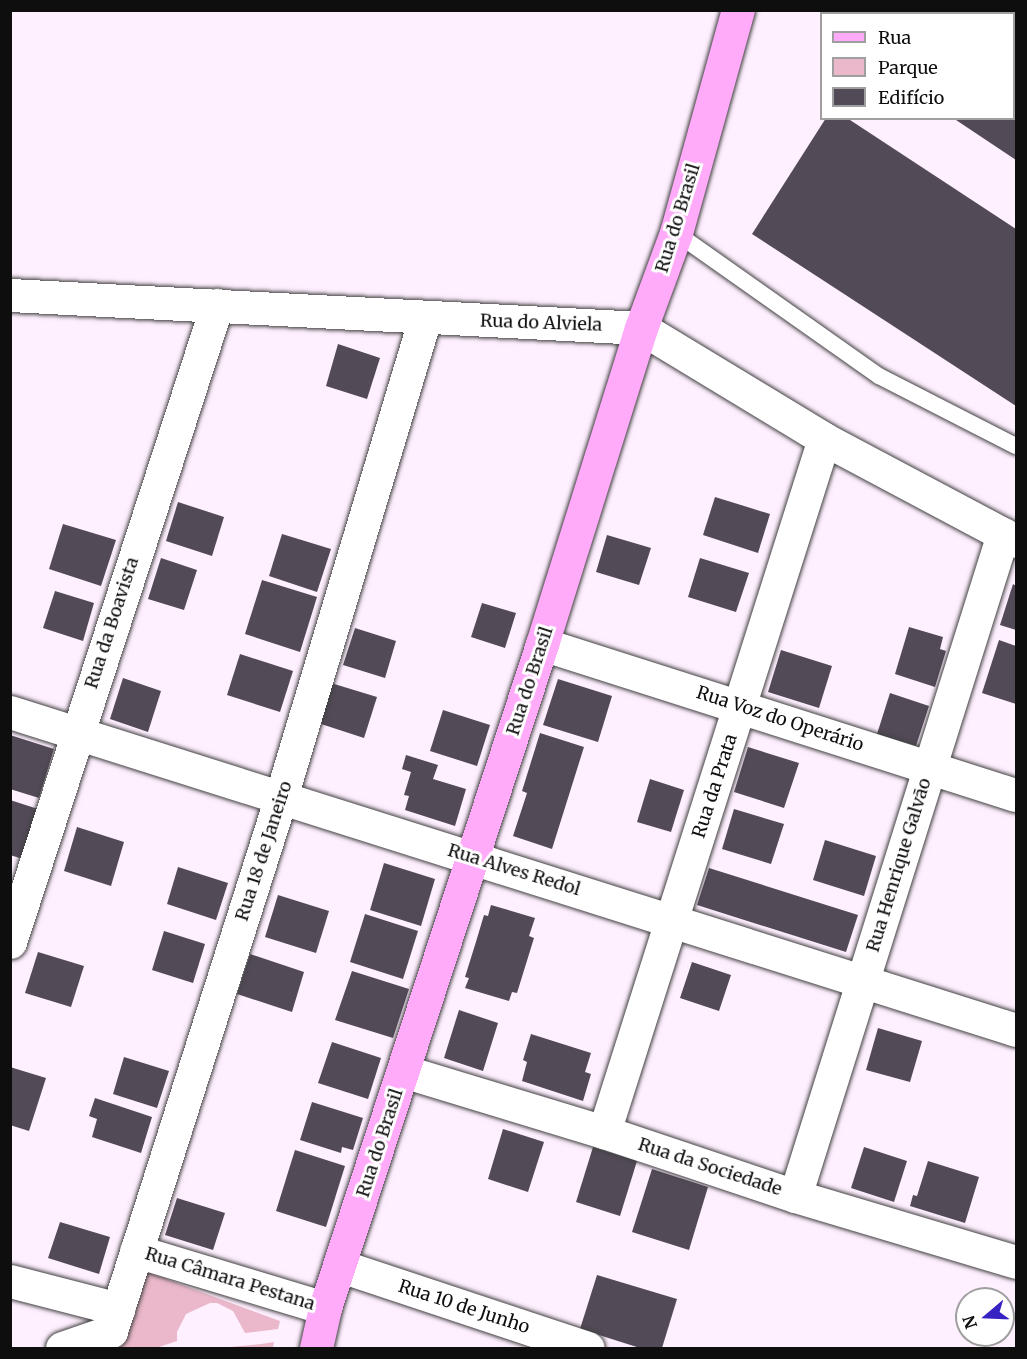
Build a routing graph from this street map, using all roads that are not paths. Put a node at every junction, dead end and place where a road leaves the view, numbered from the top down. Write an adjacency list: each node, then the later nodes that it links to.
1 (738, 10): 2 (street, Rua do Brasil)
2 (676, 233): 6 (street, Rua do Brasil); 8 (lane)
3 (10, 296): 4 (street, Rua do Alviela)
4 (217, 305): 5 (street, Rua do Alviela); 13 (street, Rua da Boavista)
5 (425, 318): 6 (street, Rua do Alviela); 16 (street, Rua 18 de Janeiro)
6 (641, 328): 7 (street, Rua do Alviela); 10 (street, Rua do Brasil)
7 (824, 439): 9 (street, Rua do Alviela); 11 (street, Rua da Prata)
8 (1017, 446)
9 (1010, 538): 14 (street, Rua Henrique Galvão)
10 (542, 644): 11 (street, Rua Voz do Operário); 17 (street, Rua do Brasil)
11 (740, 706): 14 (street, Rua Voz do Operário); 18 (street, Rua da Prata)
12 (10, 712): 13 (street, Rua Alves Redol)
13 (76, 733): 16 (street, Rua Alves Redol); 19 (street, Rua da Boavista)
14 (929, 767): 15 (street, Rua Voz do Operário); 20 (street, Rua Henrique Galvão)
15 (1017, 795)
16 (281, 797): 17 (street, Rua Alves Redol); 25 (street, Rua 18 de Janeiro)
17 (473, 858): 18 (street, Rua Alves Redol); 22 (street, Rua do Brasil)
18 (673, 920): 20 (street, Rua Alves Redol); 23 (street, Rua da Prata)
19 (10, 942)
20 (864, 982): 21 (street, Rua Alves Redol); 24 (street, Rua Henrique Galvão)
21 (1017, 1030)
22 (403, 1071): 23 (street, Rua da Sociedade); 27 (street, Rua do Brasil)
23 (604, 1132): 24 (street, Rua da Sociedade)
24 (795, 1196): 26 (street, Rua da Sociedade)
25 (136, 1251): 29 (street, Rua Câmara Pestana); 30 (street, Rua 18 de Janeiro)
26 (1017, 1262)
27 (340, 1266): 29 (street, Rua do Brasil); 33 (street, Rua 10 de Junho)
28 (10, 1281): 30 (street)
29 (325, 1308): 32 (street, Rua do Brasil)
30 (118, 1309): 31 (street, Rua 18 de Janeiro)
31 (62, 1348)
32 (315, 1348)
33 (588, 1348)

